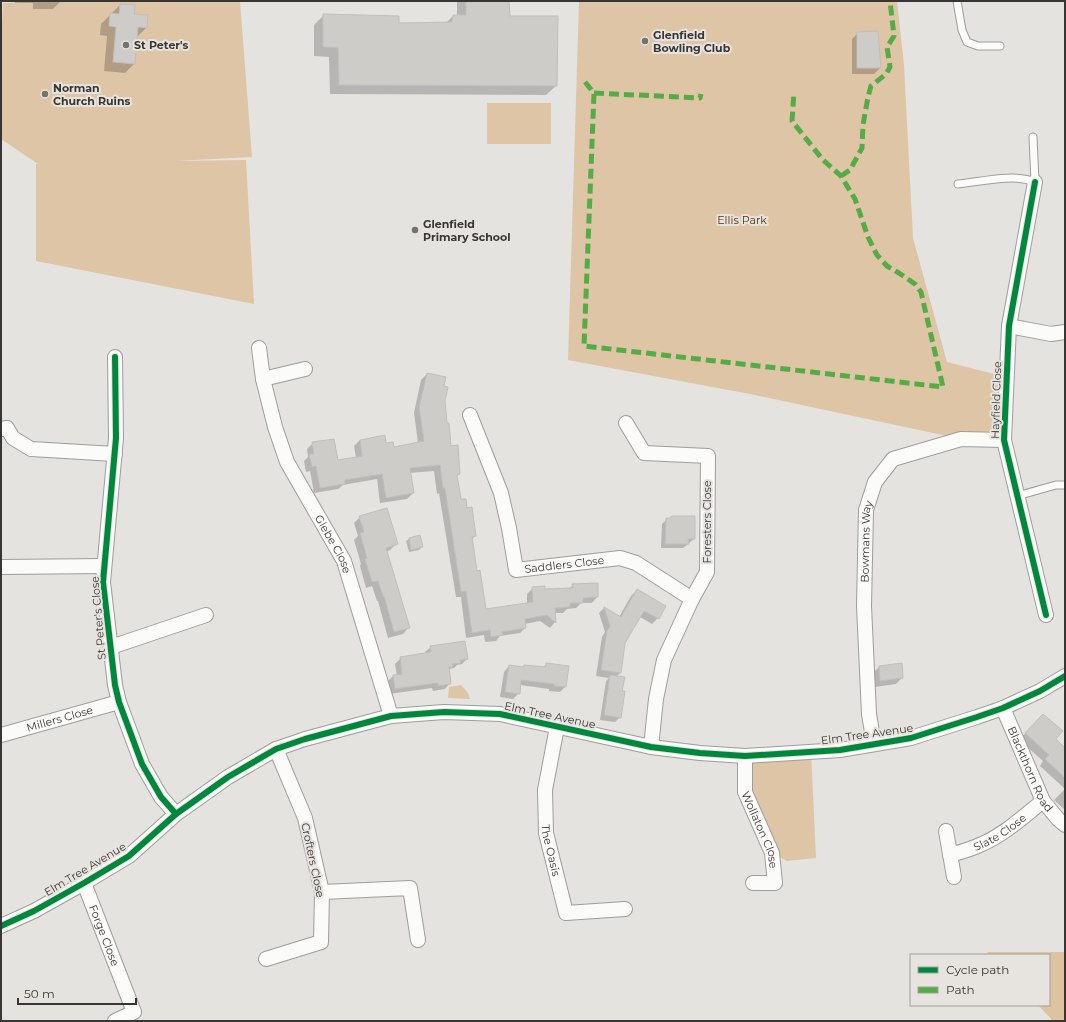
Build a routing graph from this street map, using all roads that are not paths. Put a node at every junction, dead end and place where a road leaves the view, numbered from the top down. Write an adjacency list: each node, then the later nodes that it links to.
1 (958, 1): 2 (lane)
2 (1000, 46)
3 (1034, 137): 4 (lane)
4 (1035, 182): 5 (lane); 6 (street, Hayfield Close)
5 (958, 184)
6 (1008, 326): 7 (street); 15 (street, Hayfield Close)
7 (1065, 332)
8 (259, 348): 11 (street, Glebe Close)
9 (115, 357): 16 (street, St Peter's Close)
10 (305, 369): 11 (street)
11 (263, 379): 28 (street, Glebe Close)
12 (470, 415): 21 (street, Saddlers Close)
13 (626, 423): 21 (street, Foresters Close)
14 (1, 429): 16 (street)
15 (1004, 440): 18 (street, Hayfield Close); 31 (street, Bowmans Way)
16 (115, 454): 19 (street, St Peter's Close)
17 (1065, 485): 18 (lane)
18 (1018, 496): 23 (street, Hayfield Close)
19 (104, 566): 20 (street); 24 (street, St Peter's Close)
20 (1, 567)
21 (692, 599): 32 (street, Foresters Close)
22 (206, 615): 24 (street)
23 (1046, 615)
24 (111, 648): 26 (street, St Peter's Close)
25 (1065, 676): 27 (street, Elm Tree Avenue)
26 (119, 702): 30 (street, Millers Close); 36 (street, St Peter's Close)
27 (1003, 708): 31 (street, Elm Tree Avenue); 35 (street, Blackthorn Road)
28 (391, 716): 29 (street, Elm Tree Avenue); 33 (street, Elm Tree Avenue)
29 (557, 727): 32 (street, Elm Tree Avenue); 44 (street, The Oasis)
30 (1, 735)
31 (874, 744): 34 (street, Elm Tree Avenue)
32 (651, 747): 34 (street, Elm Tree Avenue)
33 (276, 749): 36 (street, Elm Tree Avenue); 43 (street, Crofters Close)
34 (745, 756): 42 (street, Wollaton Close)
35 (1043, 800): 37 (street, Blackthorn Road); 39 (street, Slate Close)
36 (176, 814): 41 (street, Elm Tree Avenue)
37 (1065, 825)
38 (946, 831): 39 (street)
39 (950, 855): 40 (street)
40 (954, 877)
41 (84, 883): 45 (street, Elm Tree Avenue); 48 (street, Forge Close)
42 (753, 883)
43 (322, 892): 46 (street); 47 (street, Crofters Close)
44 (625, 909)
45 (1, 926)
46 (418, 940)
47 (266, 959)
48 (115, 1021)

